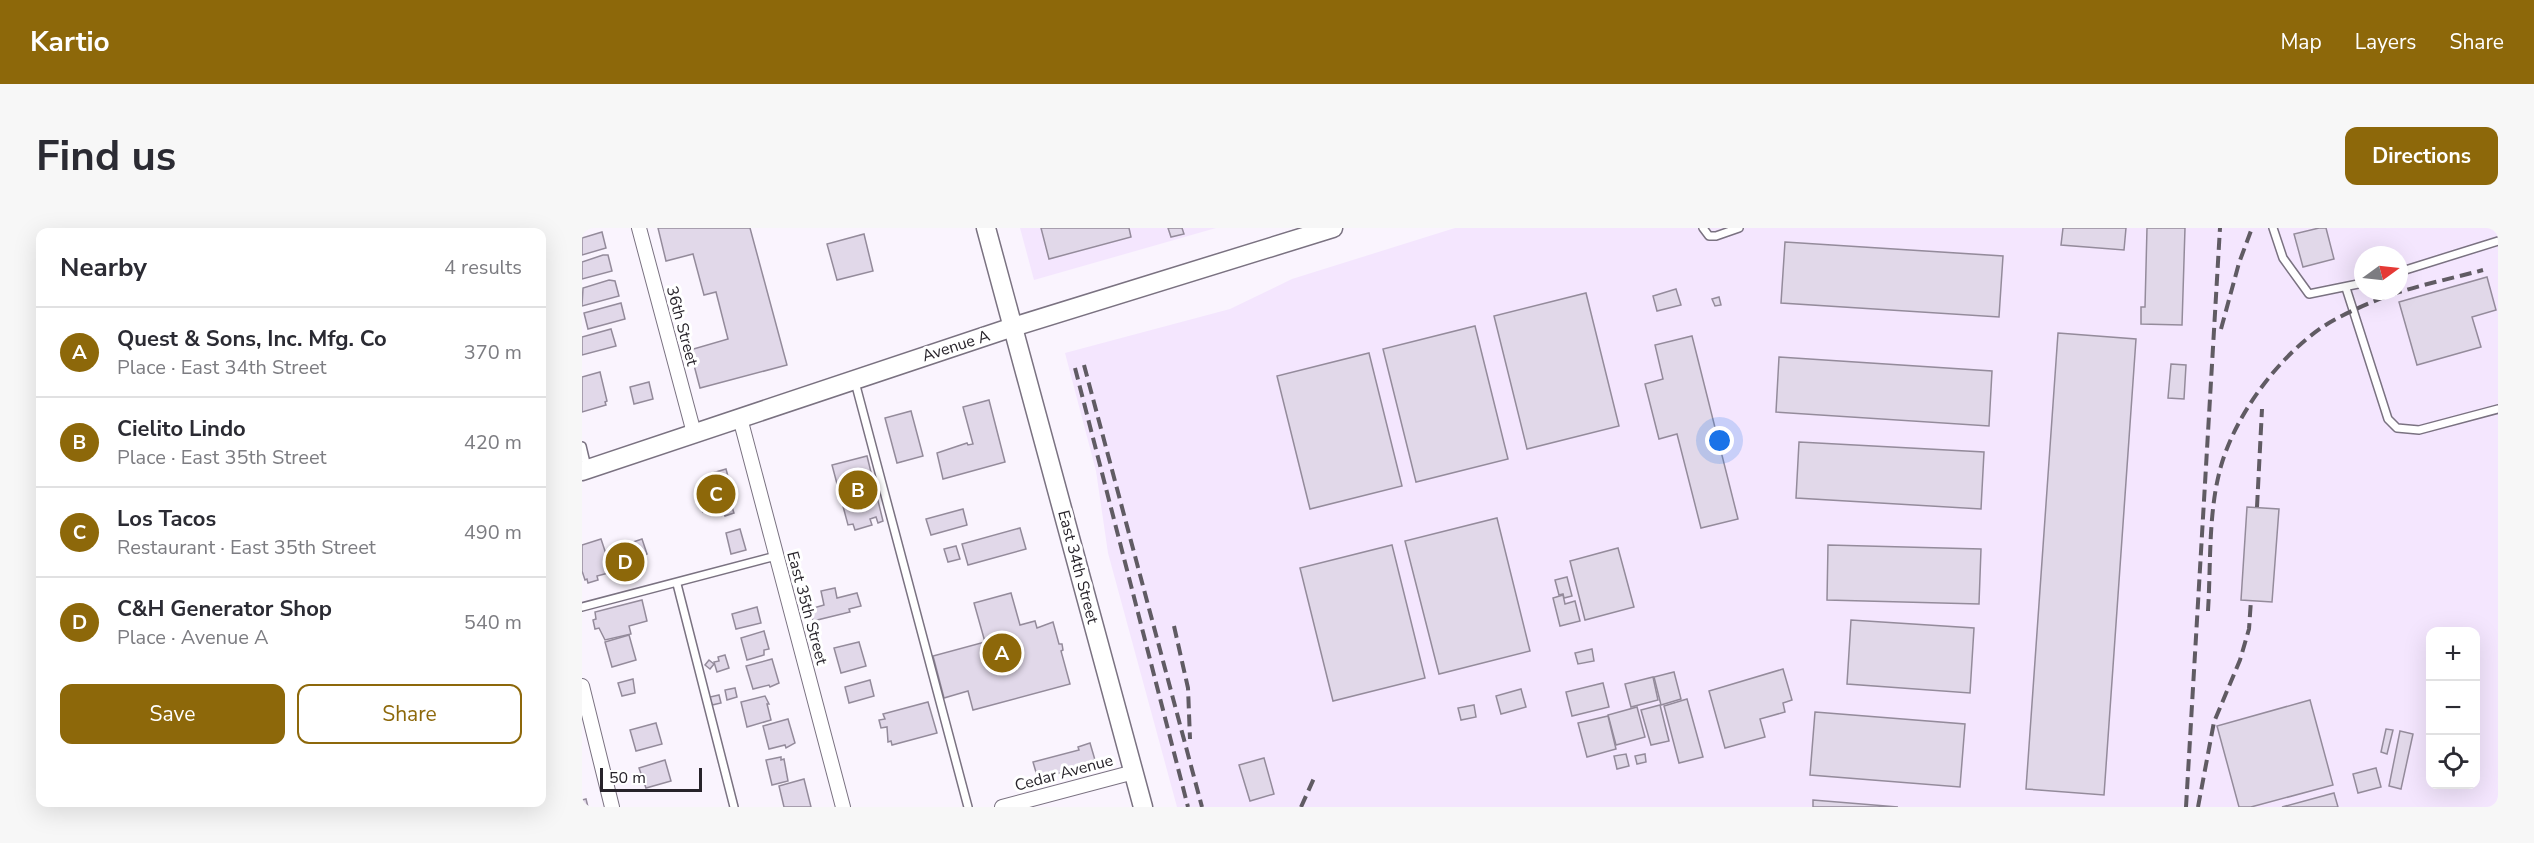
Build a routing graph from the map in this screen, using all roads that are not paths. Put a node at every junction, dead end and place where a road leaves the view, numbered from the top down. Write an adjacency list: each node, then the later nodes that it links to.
1 (639, 228): 15 (street, 36th Street)
2 (986, 228): 11 (main road, East 34th Street)
3 (1333, 228): 11 (main road, Avenue A)
4 (1703, 228): 5 (lane)
5 (1739, 228)
6 (2273, 228): 10 (lane)
7 (2498, 241): 8 (lane)
8 (2408, 269)
9 (2354, 286): 10 (lane)
10 (2346, 288): 13 (lane)
11 (1013, 327): 12 (main road, Avenue A); 22 (main road, East 34th Street)
12 (854, 380): 14 (main road, Avenue A); 26 (lane)
13 (2498, 409)
14 (740, 418): 15 (main road, Avenue A); 18 (street, East 35th Street)
15 (694, 433): 17 (main road, Avenue A)
16 (582, 446): 17 (lane)
17 (585, 470)
18 (776, 556): 19 (lane); 25 (street, East 35th Street)
19 (677, 584): 20 (lane); 24 (lane)
20 (582, 607)
21 (582, 686): 23 (street)
22 (1134, 772): 27 (street, Cedar Avenue); 28 (main road, East 34th Street)
23 (612, 807)
24 (734, 807)
25 (843, 807)
26 (968, 807)
27 (1002, 807)
28 (1143, 807)

